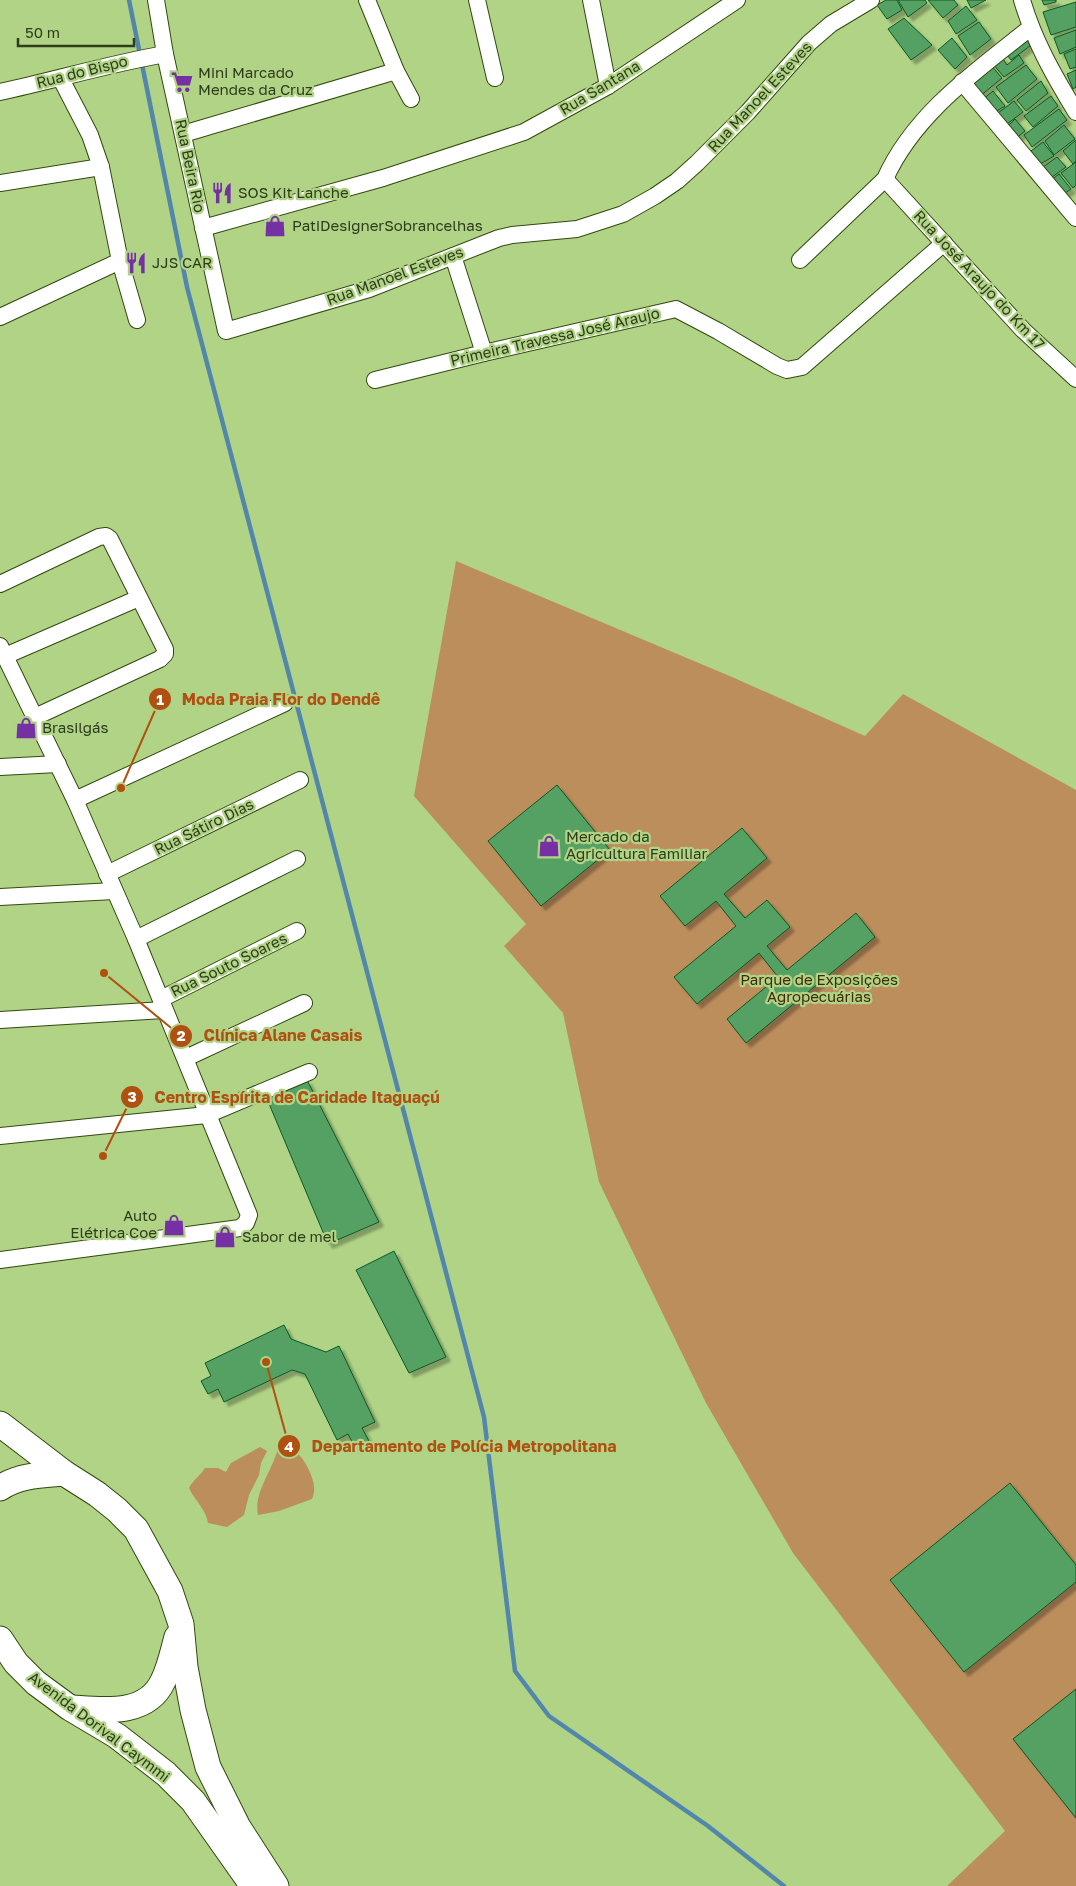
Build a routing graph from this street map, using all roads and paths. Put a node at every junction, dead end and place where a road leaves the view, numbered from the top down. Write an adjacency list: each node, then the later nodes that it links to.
1 (156, 0): 9 (street, Rua Beira Rio)
2 (477, 0): 11 (street)
3 (591, 0): 14 (street)
4 (737, 0): 14 (street, Rua Santana)
5 (871, 0): 25 (street, Rua Manoel Esteves)
6 (1022, 0): 8 (street)
7 (373, 2): 10 (street)
8 (1030, 28): 13 (street); 17 (street)
9 (160, 55): 12 (street, Rua do Bispo); 18 (street, Rua Beira Rio)
10 (396, 71): 16 (street); 18 (street)
11 (495, 78)
12 (61, 79): 15 (street, Rua do Bispo); 19 (street)
13 (962, 82): 20 (street); 22 (street)
14 (608, 86): 23 (street, Rua Santana)
15 (0, 92)
16 (411, 99)
17 (1076, 112)
18 (183, 134): 23 (street, Rua Beira Rio)
19 (101, 167): 21 (street); 27 (street)
20 (885, 179): 24 (street, Rua José Araujo do Km 17); 26 (street)
21 (0, 183)
22 (1076, 218)
23 (203, 228): 30 (street, Rua Beira Rio)
24 (944, 243): 31 (street, Primeira Travessa José Araujo); 32 (street, Rua José Araujo do Km 17)
25 (453, 256): 30 (street, Rua Manoel Esteves); 31 (street)
26 (800, 260)
27 (120, 261): 28 (street); 29 (street)
28 (0, 317)
29 (137, 320)
30 (226, 331)
31 (484, 353): 33 (street, Primeira Travessa José Araujo)
32 (1076, 379)
33 (375, 380)
34 (0, 584): 35 (street)
35 (140, 598): 36 (street); 38 (street)
36 (2, 653): 38 (street)
37 (285, 703): 42 (street)
38 (34, 717): 39 (street)
39 (58, 764): 40 (street); 42 (street)
40 (0, 767)
41 (300, 780): 44 (street, Rua Sátiro Dias)
42 (75, 800): 44 (street)
43 (297, 859): 48 (street)
44 (107, 874): 45 (street)
45 (114, 891): 46 (street); 48 (street)
46 (0, 897)
47 (297, 931): 50 (street, Rua Souto Soares)
48 (136, 939): 50 (street)
49 (304, 1003): 52 (street)
50 (162, 1004): 51 (street); 52 (street)
51 (0, 1020)
52 (186, 1058): 54 (street)
53 (309, 1072): 54 (street)
54 (207, 1115): 55 (street); 56 (street)
55 (0, 1136)
56 (0, 1260)
57 (0, 1424): 58 (main road)
58 (64, 1473): 59 (main road); 60 (main road)
59 (0, 1488)
60 (181, 1624): 62 (main road); 64 (main road)
61 (0, 1639): 62 (main road, Avenida Dorival Caymmi)
62 (70, 1708): 63 (main road, Avenida Dorival Caymmi)
63 (253, 1886)
64 (276, 1886)

